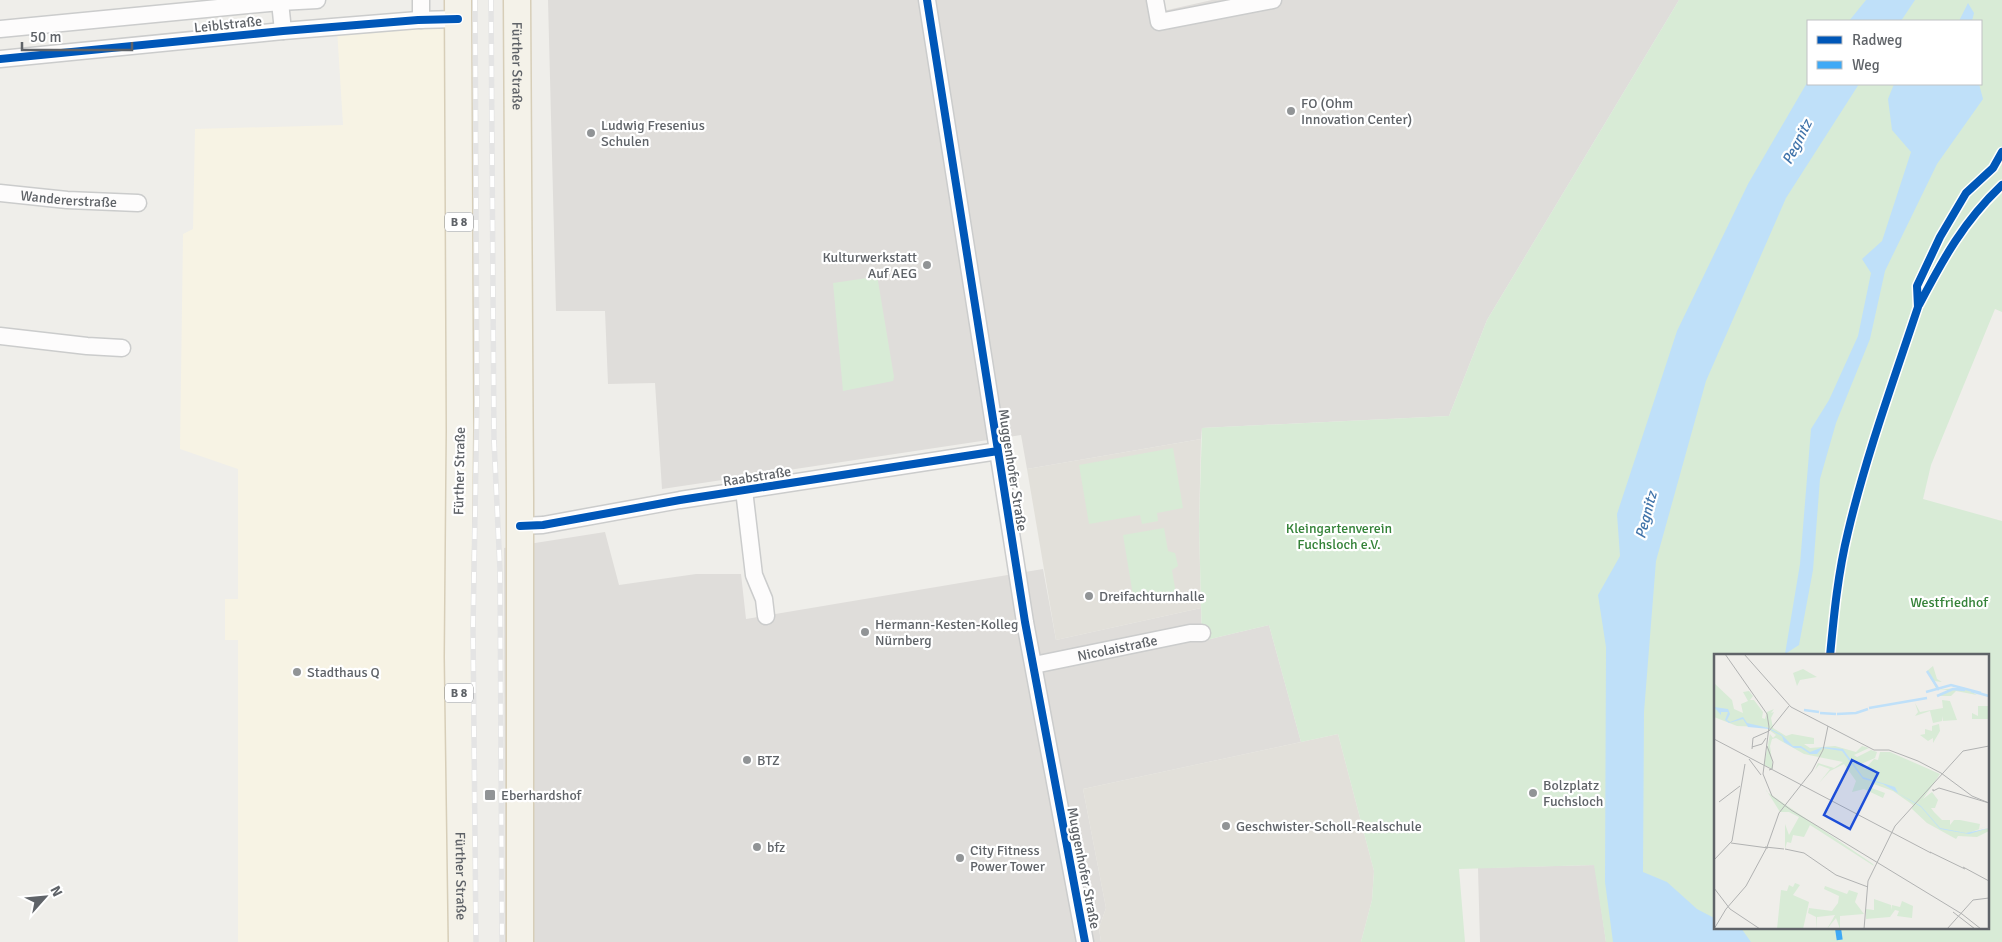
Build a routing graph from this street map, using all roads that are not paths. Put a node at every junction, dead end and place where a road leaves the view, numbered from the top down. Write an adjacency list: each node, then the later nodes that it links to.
1 (317, 0): 7 (street, Leiblstraße)
2 (421, 0): 9 (street)
3 (517, 0): 19 (main road, Fürther Straße)
4 (927, 0): 17 (street, Muggenhofer Straße)
5 (1155, 0): 6 (street)
6 (1273, 0)
7 (280, 2): 10 (street, Leiblstraße); 11 (street, Leiblstraße)
8 (458, 10): 9 (street, Leiblstraße); 23 (main road, Fürther Straße / B 8)
9 (421, 20): 11 (street, Leiblstraße)
10 (0, 29)
11 (283, 31): 12 (street, Leiblstraße)
12 (0, 59)
13 (0, 193): 14 (street, Wandererstraße)
14 (138, 203)
15 (0, 336): 16 (street)
16 (122, 348)
17 (998, 451): 18 (street, Raabstraße); 22 (street, Muggenhofer Straße)
18 (744, 490): 19 (street, Raabstraße); 20 (street, Raabstraße)
19 (520, 526): 24 (main road, Fürther Straße)
20 (766, 616)
21 (1202, 634): 22 (street, Nicolaistraße)
22 (1034, 666): 25 (street, Muggenhofer Straße)
23 (462, 942)
24 (520, 942)
25 (1085, 942)

